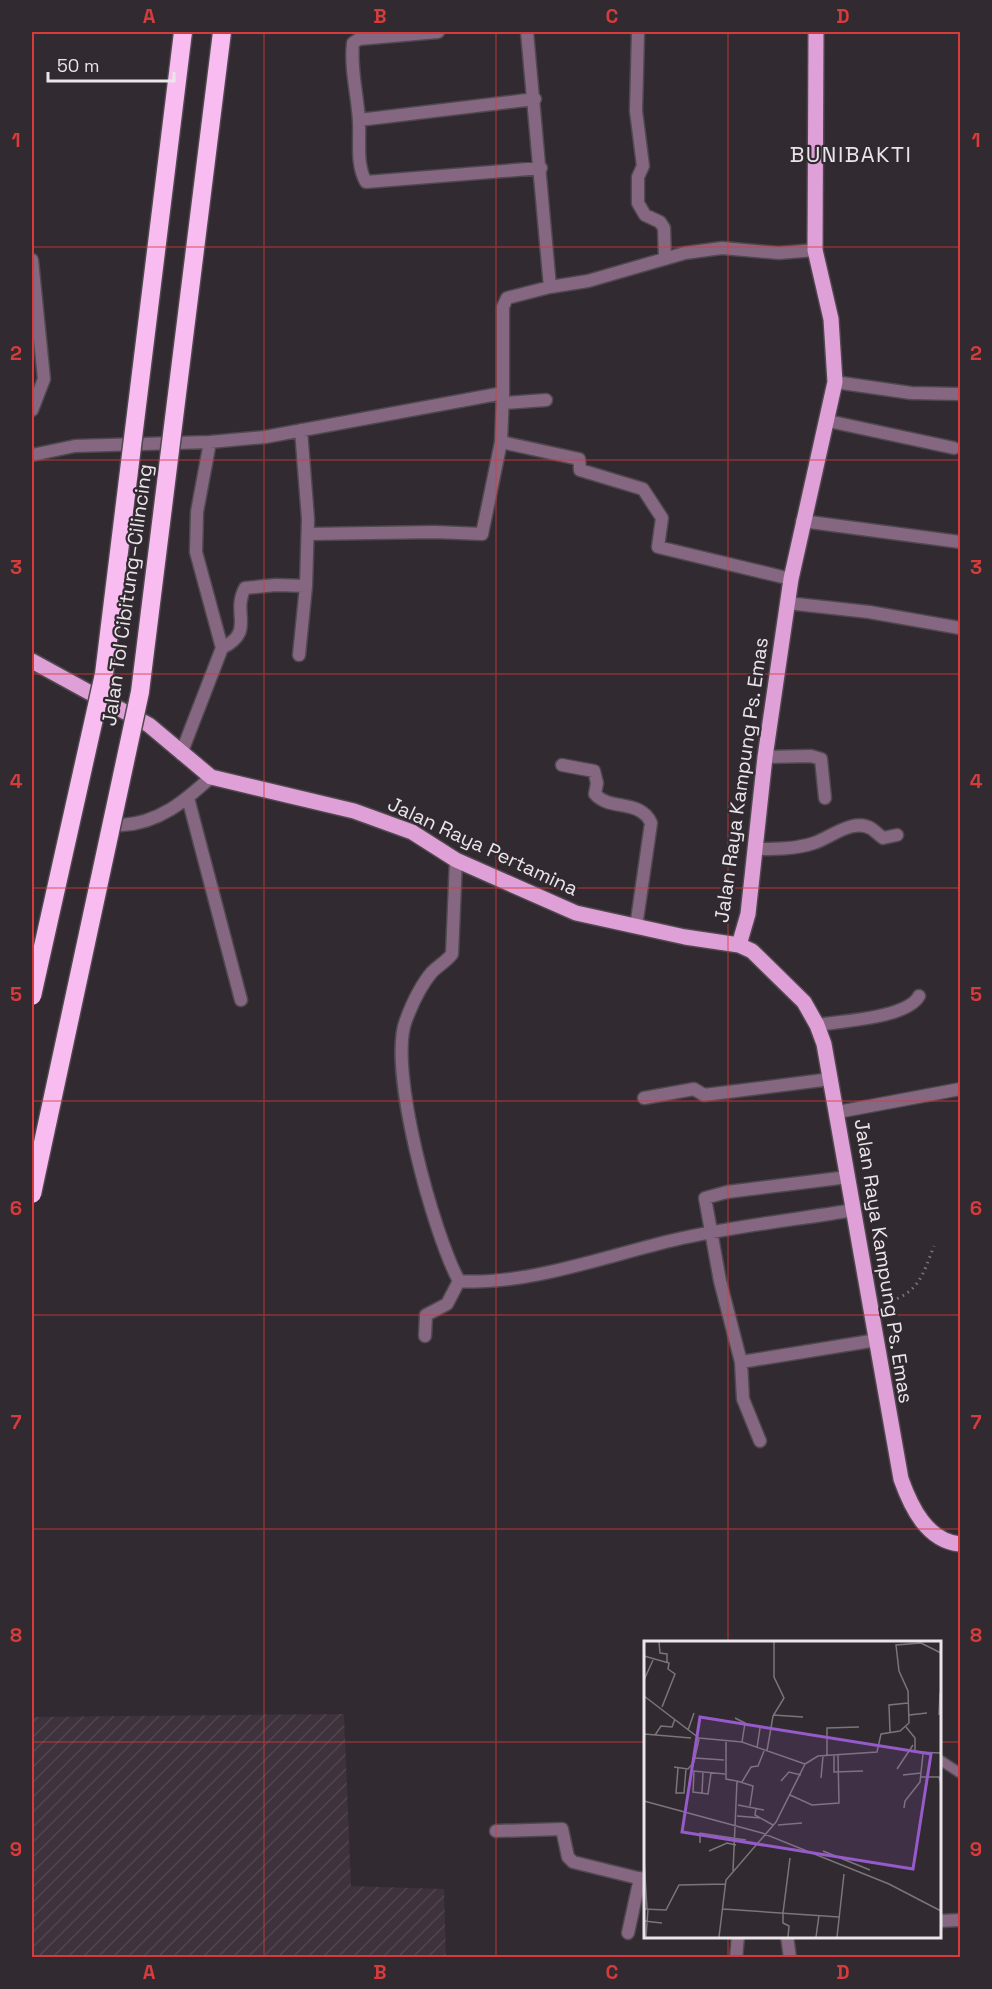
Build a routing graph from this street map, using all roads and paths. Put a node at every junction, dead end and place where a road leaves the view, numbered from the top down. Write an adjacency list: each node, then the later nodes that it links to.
1 (183, 32): 47 (highway, Jalan Tol Cibitung–Cilincing, bridge)
2 (222, 32): 56 (highway, Jalan Tol Cibitung–Cilincing, bridge)
3 (438, 32): 8 (street)
4 (527, 32): 7 (street)
5 (638, 32): 11 (street)
6 (816, 32): 10 (main road, Jalan Raya Kampung Ps. Emas)
7 (535, 99): 8 (street); 9 (street)
8 (359, 120): 9 (street)
9 (541, 168): 13 (street)
10 (815, 250): 11 (street); 14 (main road, Jalan Raya Kampung Ps. Emas)
11 (665, 259): 13 (street)
12 (32, 260): 18 (street)
13 (550, 287): 16 (street)
14 (835, 382): 15 (street); 19 (main road, Jalan Raya Kampung Ps. Emas)
15 (960, 394)
16 (503, 398): 17 (street); 20 (street); 22 (street)
17 (546, 400)
18 (32, 410)
19 (828, 421): 23 (street); 25 (main road, Jalan Raya Kampung Ps. Emas)
20 (301, 430): 21 (street); 26 (street)
21 (210, 442): 24 (street); 32 (street)
22 (501, 442): 26 (street); 28 (street)
23 (954, 448)
24 (32, 455)
25 (802, 521): 27 (street); 28 (main road, Jalan Raya Kampung Ps. Emas)
26 (308, 534): 29 (street)
27 (960, 542)
28 (791, 579): 30 (main road, Jalan Raya Kampung Ps. Emas)
29 (306, 586): 32 (street); 33 (street)
30 (787, 603): 31 (street); 36 (main road, Jalan Raya Kampung Ps. Emas)
31 (960, 628)
32 (222, 648): 35 (street)
33 (299, 655)
34 (32, 661): 35 (main road, Jalan Raya Pertamina)
35 (181, 754): 38 (main road, Jalan Raya Pertamina)
36 (765, 757): 40 (street); 43 (main road, Jalan Raya Kampung Ps. Emas)
37 (562, 765): 45 (street)
38 (211, 777): 39 (street); 44 (main road, Jalan Raya Pertamina)
39 (188, 798): 41 (street); 49 (street)
40 (825, 798)
41 (122, 825)
42 (897, 835): 43 (street)
43 (757, 849): 46 (main road, Jalan Raya Kampung Ps. Emas)
44 (456, 860): 45 (main road, Jalan Raya Pertamina); 60 (street)
45 (636, 927): 46 (main road, Jalan Raya Pertamina)
46 (739, 945): 50 (main road, Jalan Raya Kampung Ps. Emas)
47 (32, 996)
48 (919, 996): 50 (street)
49 (241, 1000)
50 (818, 1024): 51 (main road, Jalan Raya Kampung Ps. Emas)
51 (831, 1078): 53 (street); 54 (main road, Jalan Raya Kampung Ps. Emas)
52 (960, 1089): 54 (street)
53 (644, 1098)
54 (838, 1112): 55 (main road, Jalan Raya Kampung Ps. Emas)
55 (848, 1177): 57 (main road, Jalan Raya Kampung Ps. Emas); 58 (street)
56 (32, 1194)
57 (854, 1210): 58 (street); 61 (main road, Jalan Raya Kampung Ps. Emas)
58 (710, 1233): 60 (street); 64 (street)
59 (934, 1246): 61 (path)
60 (459, 1281): 62 (street)
61 (872, 1308): 63 (main road, Jalan Raya Kampung Ps. Emas)
62 (425, 1336)
63 (877, 1340): 64 (street); 66 (main road, Jalan Raya Kampung Ps. Emas)
64 (741, 1362): 65 (street)
65 (760, 1441)
66 (960, 1544)
67 (941, 1761): 68 (lane)
68 (960, 1773)
69 (496, 1831): 70 (street)
70 (643, 1879): 73 (street)
71 (960, 1920): 72 (street)
72 (941, 1921)
73 (628, 1933)
74 (738, 1938): 76 (street)
75 (787, 1938): 77 (street)
76 (736, 1958)
77 (790, 1958)

